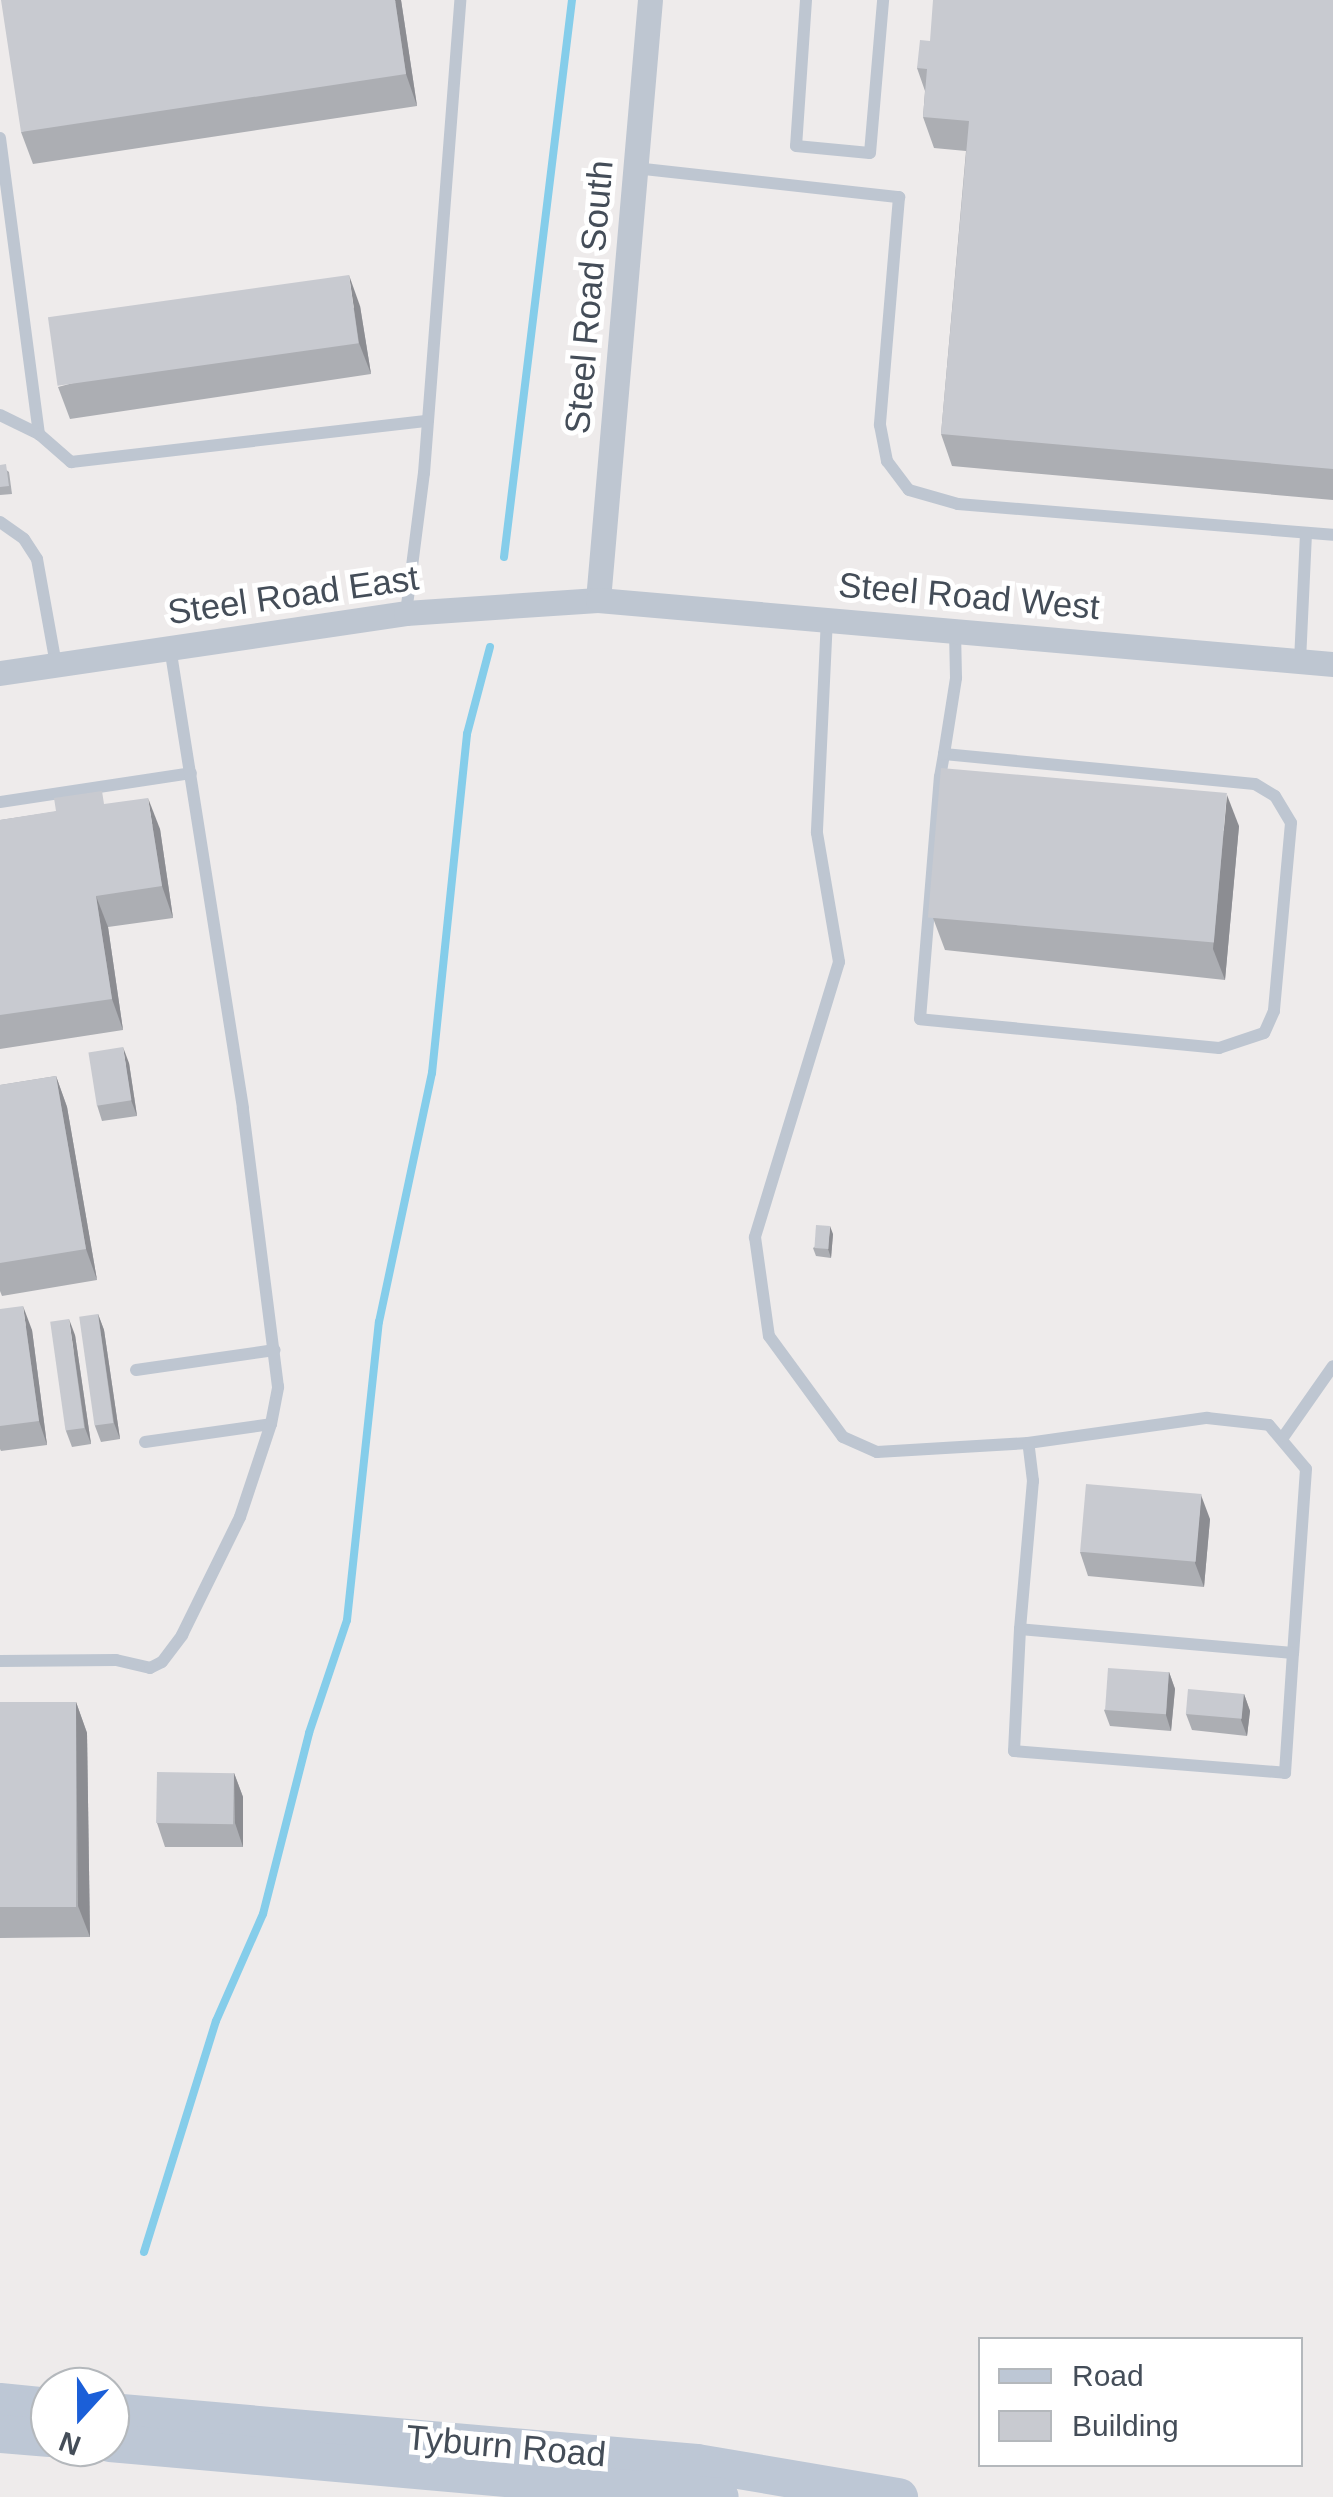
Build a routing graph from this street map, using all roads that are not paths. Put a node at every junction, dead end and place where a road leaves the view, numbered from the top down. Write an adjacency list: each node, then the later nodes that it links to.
1 (460, 0): 8 (lane)
2 (650, 0): 6 (street, Steel Road South)
3 (806, 0): 4 (lane)
4 (883, 0)
5 (0, 138): 9 (lane)
6 (635, 168): 11 (lane); 13 (street, Steel Road South)
7 (0, 415): 9 (lane)
8 (428, 421): 9 (lane); 14 (lane)
9 (38, 434)
10 (0, 522): 20 (lane)
11 (1306, 533): 12 (lane); 18 (lane)
12 (1333, 535)
13 (598, 600): 14 (street, Steel Road East); 15 (street, Steel Road West)
14 (406, 613): 17 (street, Steel Road East)
15 (827, 618): 16 (street, Steel Road West); 31 (lane)
16 (955, 630): 18 (street, Steel Road West); 22 (lane)
17 (170, 647): 20 (street, Steel Road East); 23 (lane)
18 (1300, 661): 19 (street, Steel Road West)
19 (1333, 664)
20 (56, 665): 21 (street, Steel Road East)
21 (0, 673)
22 (944, 754): 22 (lane)
23 (191, 772): 24 (lane); 25 (lane)
24 (0, 802)
25 (275, 1350): 27 (lane); 28 (lane)
26 (1333, 1366): 29 (lane)
27 (136, 1370)
28 (272, 1424): 30 (lane); 34 (lane)
29 (1284, 1436): 31 (lane); 33 (lane)
30 (145, 1442)
31 (1028, 1442): 32 (lane)
32 (1020, 1629): 33 (lane); 33 (lane)
33 (1293, 1653)
34 (0, 1660)
35 (0, 2402): 36 (main road)
36 (30, 2404)
37 (130, 2414): 42 (main road, Tyburn Road)
38 (0, 2434): 39 (main road)
39 (30, 2436)
40 (130, 2445): 41 (main road, Tyburn Road)
41 (720, 2497)
42 (899, 2497)

